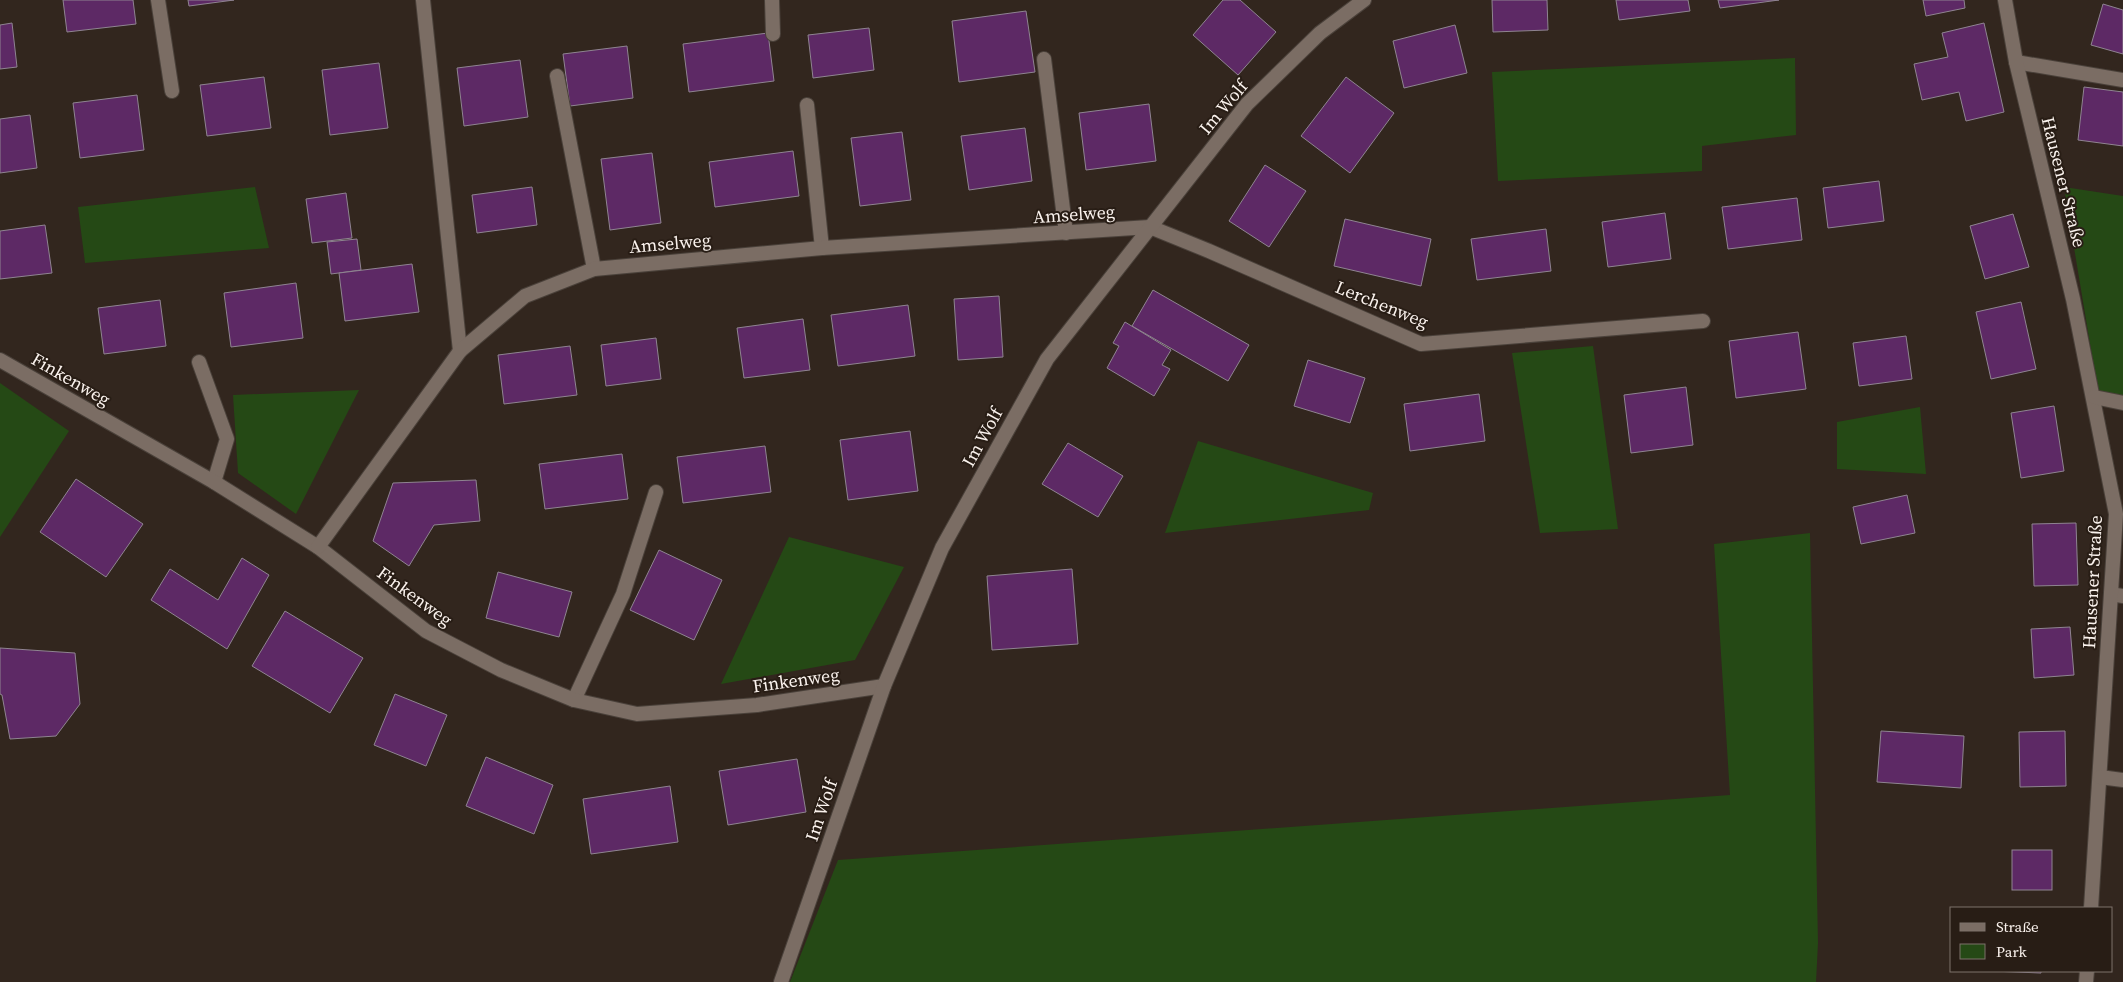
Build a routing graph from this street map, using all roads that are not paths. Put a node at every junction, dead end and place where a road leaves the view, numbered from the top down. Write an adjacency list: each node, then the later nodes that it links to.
1 (158, 0): 11 (street)
2 (423, 0): 18 (street)
3 (772, 0): 6 (street)
4 (1364, 0): 13 (street, Im Wolf)
5 (2005, 0): 8 (street, Hausener Straße)
6 (773, 34)
7 (1044, 59): 14 (street)
8 (2016, 62): 10 (street); 21 (street, Hausener Straße)
9 (557, 76): 16 (street)
10 (2123, 80)
11 (172, 91)
12 (807, 105): 15 (street)
13 (1150, 227): 14 (street, Amselweg); 17 (street, Lerchenweg); 27 (street, Im Wolf)
14 (1066, 233): 15 (street, Amselweg)
15 (822, 248): 16 (street, Amselweg)
16 (594, 269): 18 (street, Amselweg)
17 (1703, 321)
18 (460, 350): 25 (street, Amselweg)
19 (0, 360): 23 (street, Finkenweg)
20 (199, 362): 23 (street)
21 (2094, 397): 22 (street); 26 (street, Hausener Straße)
22 (2123, 403)
23 (214, 482): 25 (street, Finkenweg)
24 (656, 492): 28 (street)
25 (318, 547): 28 (street, Finkenweg)
26 (2117, 595): 29 (street, Hausener Straße)
27 (884, 686): 28 (street, Finkenweg); 32 (street, Im Wolf)
28 (574, 700)
29 (2100, 777): 30 (street); 31 (street, Hausener Straße)
30 (2123, 780)
31 (2091, 907)
32 (780, 982)

